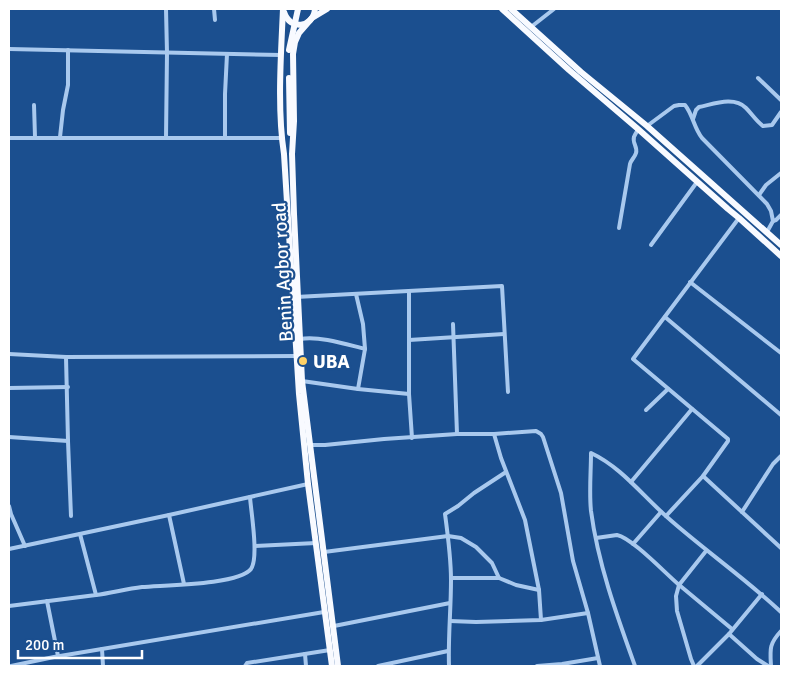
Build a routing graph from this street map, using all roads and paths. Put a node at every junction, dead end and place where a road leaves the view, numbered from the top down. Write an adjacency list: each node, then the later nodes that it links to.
1 (166, 9): 17 (street)
2 (214, 9): 12 (street)
3 (283, 9): 11 (highway); 16 (highway, Benin Agbor road)
4 (293, 9): 16 (highway)
5 (298, 9): 16 (highway, bridge)
6 (315, 9): 11 (highway)
7 (327, 9): 11 (highway, Benin Agbor road)
8 (502, 9): 25 (highway)
9 (511, 9): 13 (highway)
10 (554, 9): 13 (street)
11 (312, 18): 33 (highway, Benin Agbor road)
12 (215, 20)
13 (531, 27): 24 (highway)
14 (9, 49): 15 (street)
15 (68, 50): 17 (street); 27 (street)
16 (285, 52): 18 (street); 31 (highway, Benin Agbor road); 32 (highway); 33 (highway)
17 (167, 53): 18 (street); 29 (street)
18 (226, 54): 30 (street)
19 (758, 78): 20 (street)
20 (781, 100)
21 (34, 105): 26 (street)
22 (781, 112): 23 (street)
23 (694, 119): 24 (street); 36 (street)
24 (647, 126): 41 (highway)
25 (638, 129): 35 (highway); 40 (street)
26 (36, 137): 27 (street); 28 (street)
27 (60, 137): 29 (street)
28 (9, 138)
29 (166, 138): 30 (street)
30 (225, 138): 31 (street)
31 (281, 138): 32 (highway, Benin Agbor road)
32 (284, 154): 48 (highway, Benin Agbor road)
33 (292, 154): 48 (highway, Benin Agbor road)
34 (781, 173): 36 (street)
35 (697, 182): 38 (highway); 42 (street)
36 (759, 195): 39 (street)
37 (781, 215): 39 (street)
38 (740, 218): 44 (highway); 45 (street)
39 (774, 221): 41 (street)
40 (619, 228)
41 (767, 232): 43 (highway)
42 (651, 245)
43 (781, 245)
44 (781, 256)
45 (690, 282): 49 (street); 56 (street)
46 (409, 292): 47 (street); 51 (street); 54 (street)
47 (356, 294): 48 (street); 55 (street)
48 (296, 297): 53 (highway, Benin Agbor road); 58 (highway, Benin Agbor road)
49 (665, 317): 63 (street); 69 (street)
50 (453, 324): 52 (street)
51 (504, 334): 52 (street); 65 (street)
52 (454, 337): 54 (street); 70 (street)
53 (300, 339): 55 (street); 60 (highway, Benin Agbor road)
54 (409, 340): 66 (street)
55 (365, 349): 64 (street)
56 (781, 353)
57 (9, 354): 59 (street)
58 (297, 356): 59 (street); 80 (highway, Benin Agbor road)
59 (66, 357): 61 (street)
60 (302, 381): 64 (street); 75 (highway, Benin Agbor road)
61 (68, 387): 62 (street); 74 (street)
62 (9, 388)
63 (668, 388): 67 (street); 68 (street)
64 (358, 389): 66 (street)
65 (508, 392)
66 (409, 394): 73 (street)
67 (692, 409): 78 (street); 79 (street)
68 (646, 410)
69 (781, 415)
70 (456, 434): 71 (street); 73 (street)
71 (494, 434): 77 (street); 111 (street)
72 (9, 437): 74 (street)
73 (412, 438): 75 (street)
74 (68, 441): 86 (street)
75 (310, 445): 98 (highway, Benin Agbor road)
76 (781, 456): 84 (street)
77 (506, 472): 89 (street); 103 (street)
78 (703, 476): 84 (street); 87 (street)
79 (631, 482): 83 (street); 90 (street)
80 (308, 484): 81 (street); 91 (highway, Benin Agbor road)
81 (250, 497): 85 (street); 94 (street)
82 (9, 506): 93 (street)
83 (661, 512): 87 (street); 92 (street)
84 (742, 512): 95 (street)
85 (169, 515): 88 (street); 101 (street)
86 (71, 516)
87 (666, 516): 97 (street)
88 (80, 534): 93 (street); 105 (street)
89 (448, 536): 98 (street); 99 (street); 100 (street)
90 (596, 538): 92 (street); 134 (street)
91 (316, 543): 94 (street); 109 (highway, Benin Agbor road)
92 (633, 544): 102 (street)
93 (25, 546): 96 (street)
94 (255, 546): 101 (street)
95 (781, 548)
96 (9, 549)
97 (706, 551): 102 (street); 104 (street)
98 (324, 552): 114 (highway, Benin Agbor road)
99 (451, 578): 100 (street); 107 (street)
100 (499, 578): 103 (street)
101 (184, 584): 105 (street)
102 (679, 585): 115 (street); 135 (street)
103 (539, 590): 112 (street)
104 (762, 594): 110 (street); 115 (street)
105 (96, 595): 106 (street)
106 (47, 601): 108 (street); 122 (street)
107 (450, 603): 113 (street); 114 (street)
108 (9, 606)
109 (324, 612): 118 (street); 119 (highway, Benin Agbor road)
110 (781, 612)
111 (588, 613): 112 (street); 123 (street)
112 (541, 620): 113 (street)
113 (450, 621): 120 (street)
114 (334, 626): 129 (highway, Benin Agbor road)
115 (732, 629): 117 (street)
116 (781, 631): 136 (street)
117 (729, 634): 135 (street); 136 (street)
118 (102, 649): 122 (street); 125 (street)
119 (330, 650): 121 (street); 128 (highway, Benin Agbor road)
120 (448, 651): 130 (street); 131 (street)
121 (305, 654): 126 (street); 127 (street)
122 (58, 656): 124 (street)
123 (598, 658): 132 (street); 133 (street)
124 (14, 666)
125 (103, 666)
126 (245, 666)
127 (306, 666)
128 (332, 666)
129 (338, 666)
130 (378, 666)
131 (449, 666)
132 (537, 666)
133 (600, 666)
134 (635, 666)
135 (697, 666)
136 (769, 666)

